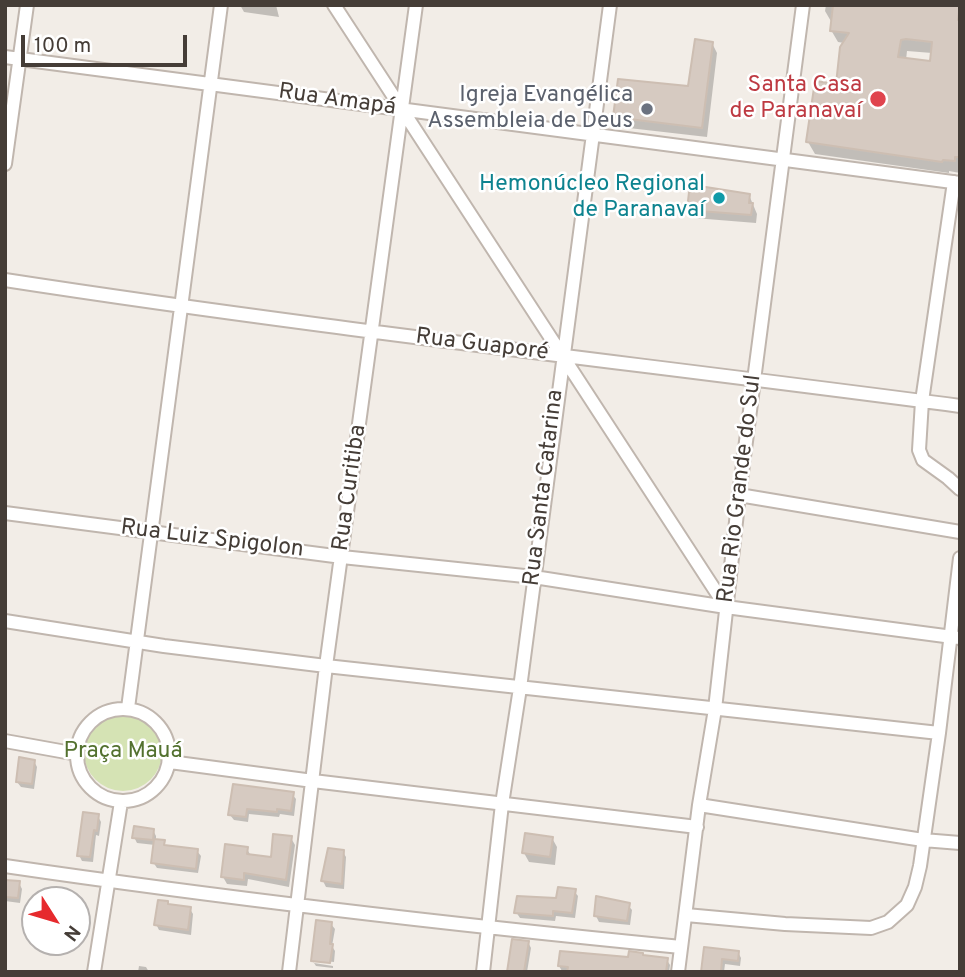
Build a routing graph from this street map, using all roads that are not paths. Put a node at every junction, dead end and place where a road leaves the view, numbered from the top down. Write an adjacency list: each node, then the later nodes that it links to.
1 (27, 5): 8 (street)
2 (221, 5): 9 (street)
3 (334, 5): 10 (street)
4 (416, 5): 10 (street, Rua Curitiba)
5 (610, 5): 11 (street, Rua Santa Catarina)
6 (803, 5): 12 (street, Rua Rio Grande do Sul)
7 (5, 57): 8 (street, Rua Amapá)
8 (20, 59): 9 (street, Rua Amapá); 13 (street)
9 (210, 84): 10 (street, Rua Amapá); 16 (street)
10 (402, 110): 11 (street, Rua Amapá); 17 (street, Rua Curitiba); 18 (street)
11 (592, 133): 12 (street, Rua Amapá); 18 (street, Rua Santa Catarina)
12 (782, 160): 14 (street, Rua Amapá); 19 (street, Rua Rio Grande do Sul)
13 (5, 164)
14 (957, 183): 20 (street)
15 (5, 280): 16 (street, Rua Guaporé)
16 (181, 308): 17 (street, Rua Guaporé); 25 (street)
17 (372, 333): 18 (street, Rua Guaporé); 27 (street, Rua Curitiba)
18 (562, 355): 19 (street, Rua Guaporé); 29 (street, Rua Santa Catarina); 30 (street)
19 (754, 379): 20 (street, Rua Guaporé); 23 (street, Rua Rio Grande do Sul)
20 (922, 401): 21 (street, Rua Guaporé); 22 (street)
21 (960, 406)
22 (960, 489)
23 (738, 495): 26 (street); 30 (street, Rua Rio Grande do Sul)
24 (5, 513): 25 (street, Rua Luiz Spigolon)
25 (152, 532): 27 (street, Rua Luiz Spigolon); 33 (street)
26 (960, 532)
27 (342, 557): 29 (street, Rua Luiz Spigolon); 34 (street, Rua Curitiba)
28 (960, 558): 32 (street)
29 (534, 577): 30 (street, Rua Luiz Spigolon); 35 (street, Rua Santa Catarina)
30 (726, 607): 32 (street, Rua Luiz Spigolon); 37 (street, Rua Rio Grande do Sul)
31 (5, 621): 33 (street)
32 (955, 637): 38 (street)
33 (136, 642): 34 (street); 36 (street)
34 (326, 666): 35 (street); 42 (street, Rua Curitiba)
35 (520, 688): 37 (street); 44 (street, Rua Santa Catarina)
36 (128, 708): 40 (street); 41 (street)
37 (715, 709): 38 (street); 45 (street, Rua Rio Grande do Sul)
38 (939, 733): 47 (street)
39 (5, 741): 40 (street)
40 (77, 754): 43 (street)
41 (170, 762): 42 (street); 43 (street)
42 (313, 781): 44 (street); 51 (street, Rua Curitiba)
43 (121, 802): 50 (street)
44 (502, 804): 46 (street); 53 (street, Rua Santa Catarina)
45 (699, 806): 46 (street, Rua Rio Grande do Sul); 47 (street)
46 (696, 827): 52 (street, Rua Rio Grande do Sul)
47 (923, 840): 48 (street); 52 (street)
48 (960, 843)
49 (5, 866): 50 (street)
50 (107, 881): 51 (street); 55 (street)
51 (297, 906): 53 (street); 56 (street, Rua Curitiba)
52 (686, 915): 54 (street, Rua Rio Grande do Sul)
53 (489, 929): 54 (street); 57 (street, Rua Santa Catarina)
54 (681, 947): 58 (street, Rua Rio Grande do Sul)
55 (94, 972)
56 (289, 972)
57 (484, 972)
58 (678, 972)

